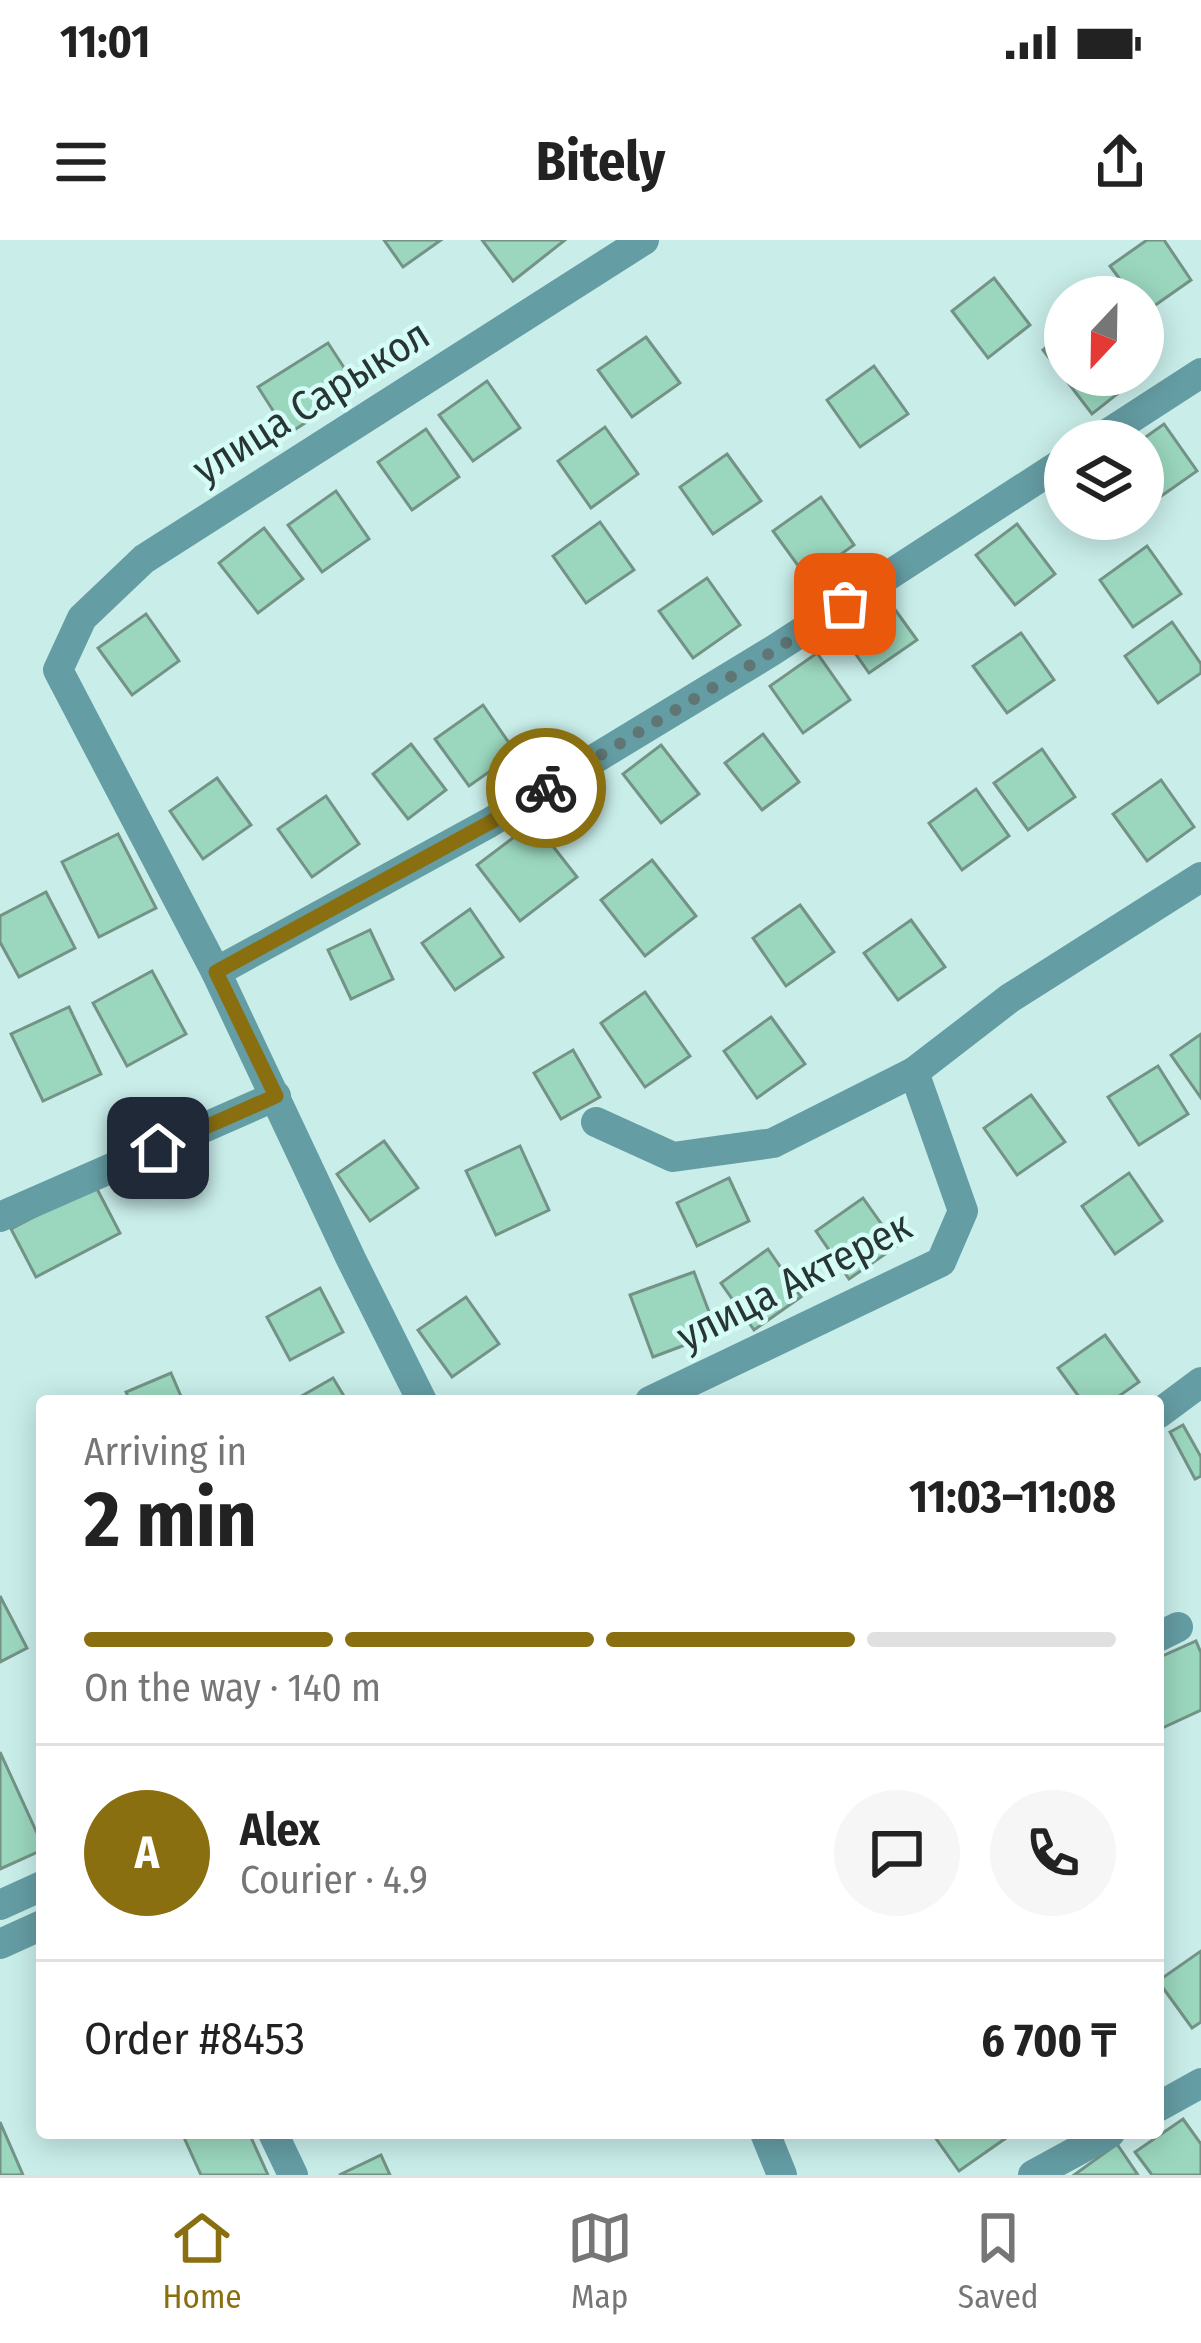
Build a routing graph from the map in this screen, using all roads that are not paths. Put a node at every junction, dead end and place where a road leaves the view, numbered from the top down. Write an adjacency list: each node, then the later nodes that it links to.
1 (644, 240): 6 (street, улица Сарыкол)
2 (1201, 373): 3 (street)
3 (1128, 420)
4 (1044, 475): 6 (street)
5 (1201, 877): 7 (street)
6 (216, 972): 8 (street)
7 (914, 1072): 9 (street); 13 (street, улица Актерек)
8 (276, 1096): 10 (street); 12 (street)
9 (596, 1123)
10 (0, 1217)
11 (1201, 1382): 14 (street)
12 (419, 1395)
13 (663, 1395)
14 (1164, 1410)
15 (36, 1889): 16 (street)
16 (0, 1905)
17 (36, 1928): 18 (street)
18 (0, 1944)
19 (1201, 2083): 20 (street)
20 (1164, 2104)
21 (276, 2139): 24 (street)
22 (767, 2139): 25 (street)
23 (1099, 2139): 26 (street)
24 (292, 2175)
25 (782, 2175)
26 (1034, 2175)

